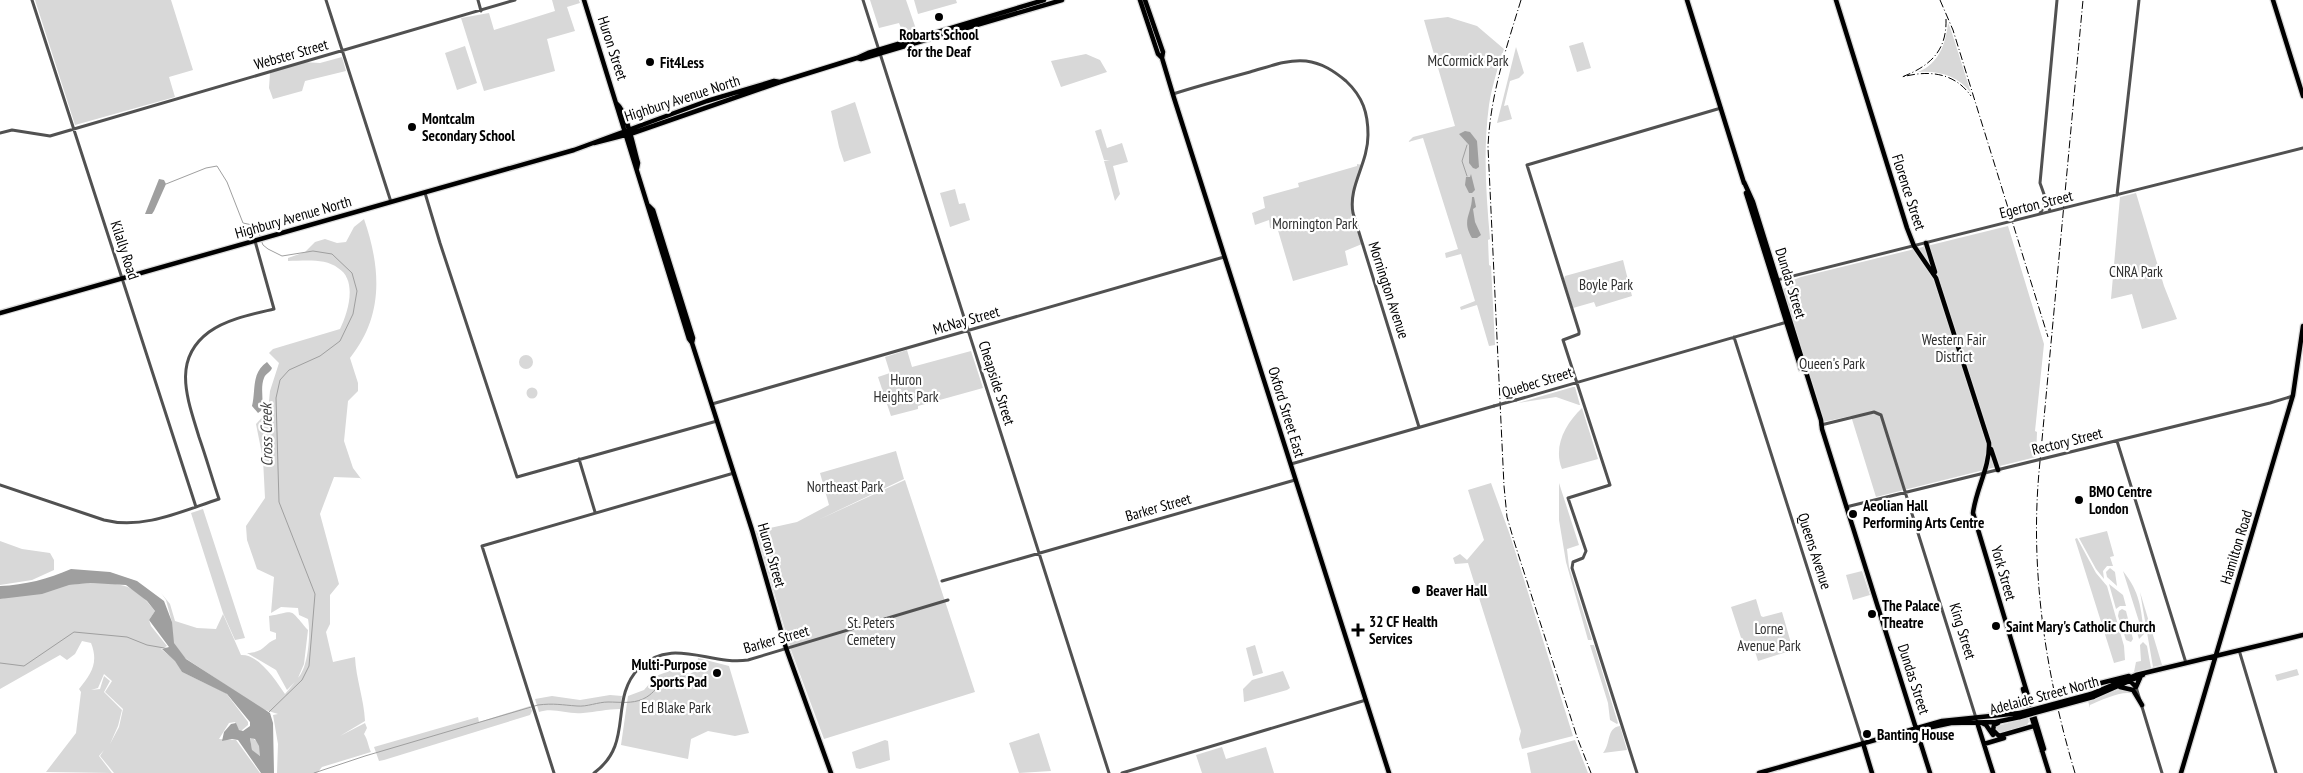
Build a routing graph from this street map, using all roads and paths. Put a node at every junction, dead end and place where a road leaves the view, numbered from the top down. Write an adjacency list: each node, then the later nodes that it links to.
1 (32, 0): 23 (street, Kilally Road)
2 (326, 0): 17 (street)
3 (478, 0): 16 (street)
4 (515, 0): 16 (street, Webster Street)
5 (584, 0): 24 (main road, Huron Street)
6 (863, 0): 18 (street, Cheapside Street)
7 (1044, 0): 18 (main road, Highbury Avenue North)
8 (1062, 0): 18 (main road, Highbury Avenue North)
9 (1140, 0): 19 (main road, Oxford Street East)
10 (1145, 0): 19 (main road, Oxford Street East)
11 (1687, 0): 22 (main road, Dundas Street)
12 (1836, 0): 38 (main road, Florence Street)
13 (2057, 0): 30 (street)
14 (2139, 0): 29 (street)
15 (2273, 0): 21 (main road)
16 (481, 11): 17 (street, Webster Street)
17 (343, 51): 23 (street, Webster Street); 31 (street)
18 (880, 52): 24 (main road, Highbury Avenue North); 46 (street, Cheapside Street)
19 (1162, 58): 20 (main road, Oxford Street East)
20 (1172, 94): 39 (main road, Oxford Street East); 53 (street, Mornington Avenue)
21 (2303, 96)
22 (1721, 108): 27 (main road, Dundas Street); 48 (street)
23 (73, 128): 25 (street, Webster Street); 41 (street, Kilally Road)
24 (626, 132): 28 (main road, Highbury Avenue North); 50 (main road, Huron Street)
25 (0, 133)
26 (2303, 148): 29 (street, Egerton Street)
27 (1744, 182): 34 (main road, Dundas Street); 35 (main road, Dundas Street)
28 (425, 192): 31 (main road, Highbury Avenue North); 56 (street)
29 (2117, 195): 32 (street, Egerton Street)
30 (2045, 196): 32 (street); 33 (street)
31 (391, 202): 36 (main road, Highbury Avenue North)
32 (2050, 211): 33 (street, Egerton Street)
33 (2038, 214): 37 (street, Egerton Street)
34 (1754, 220): 35 (main road); 42 (main road, Dundas Street)
35 (1760, 227): 42 (main road, Dundas Street)
36 (255, 241): 41 (main road, Highbury Avenue North); 64 (street)
37 (1926, 243): 38 (street, Egerton Street); 40 (main road)
38 (1914, 246): 40 (main road, Florence Street); 42 (street, Egerton Street)
39 (1225, 257): 46 (street, McNay Street); 57 (main road, Oxford Street East)
40 (1936, 278): 55 (main road, Florence Street)
41 (123, 279): 43 (main road, Highbury Avenue North); 64 (street, Kilally Road)
42 (1776, 280): 44 (main road, Dundas Street)
43 (0, 314)
44 (1788, 322): 47 (street, Quebec Street); 52 (main road, Dundas Street)
45 (2303, 326): 49 (main road, Hamilton Road)
46 (969, 331): 50 (street, McNay Street); 67 (street, Cheapside Street)
47 (1734, 337): 48 (street, Quebec Street); 92 (street, Queens Avenue)
48 (1576, 381): 53 (street, Quebec Street, bridge); 100 (street)
49 (2293, 395): 54 (street, Rectory Street); 73 (main road, Hamilton Road)
50 (712, 404): 51 (main road, Huron Street)
51 (717, 420): 56 (street); 59 (main road, Huron Street)
52 (1820, 423): 63 (street, King Street); 65 (main road, Dundas Street)
53 (1419, 427): 57 (street, Quebec Street)
54 (2117, 441): 58 (street, Rectory Street); 74 (street)
55 (1989, 443): 58 (main road); 60 (main road, Florence Street)
56 (579, 459): 66 (street)
57 (1290, 465): 61 (main road, Oxford Street East)
58 (1998, 470): 60 (street, Rectory Street)
59 (734, 473): 66 (street); 71 (main road, Huron Street)
60 (1983, 473): 63 (street, Rectory Street); 76 (main road, York Street)
61 (1295, 480): 67 (street, Barker Street); 82 (main road, Oxford Street East)
62 (0, 485): 64 (street)
63 (1906, 492): 65 (street, Rectory Street); 87 (street, King Street)
64 (196, 506)
65 (1846, 507): 90 (main road, Dundas Street)
66 (595, 512): 94 (street)
67 (1039, 553): 68 (street, Barker Street); 97 (street, Cheapside Street)
68 (942, 581)
69 (948, 600): 71 (street, Barker Street)
70 (2303, 635): 72 (main road, Adelaide Street North)
71 (786, 648): 95 (street, Barker Street); 96 (main road, Huron Street)
72 (2239, 650): 73 (main road, Adelaide Street North); 108 (street)
73 (2216, 656): 74 (main road, Adelaide Street North); 107 (main road, Hamilton Road)
74 (2186, 664): 75 (main road, Adelaide Street North)
75 (2140, 675): 77 (main road, Adelaide Street North); 78 (main road); 80 (main road)
76 (2022, 680): 85 (main road, York Street); 88 (main road, York Street)
77 (2128, 680): 78 (main road); 79 (main road, Adelaide Street North); 81 (main road, Adelaide Street North)
78 (2136, 686): 83 (street)
79 (2118, 687): 81 (main road, Adelaide Street North); 83 (main road)
80 (2081, 688)
81 (2092, 695): 84 (main road, Adelaide Street North, bridge)
82 (1366, 700): 98 (street); 99 (main road, Oxford Street East)
83 (2142, 705): 106 (street)
84 (2020, 715): 86 (main road, Adelaide Street North); 87 (main road, Adelaide Street North)
85 (2031, 719): 88 (main road, York Street); 89 (main road)
86 (2007, 720): 87 (main road, Adelaide Street North); 89 (main road)
87 (1978, 721): 90 (main road, Adelaide Street North); 91 (main road); 93 (main road, King Street)
88 (2035, 727): 89 (main road); 91 (main road); 105 (main road, York Street)
89 (2025, 728)
90 (1917, 729): 92 (main road, Adelaide Street North); 103 (main road, Dundas Street)
91 (2001, 739): 93 (main road)
92 (1863, 744): 101 (main road, Adelaide Street North); 102 (main road, Queens Avenue)
93 (1984, 744): 104 (main road, King Street)
94 (554, 773)
95 (594, 773)
96 (831, 773)
97 (1110, 773)
98 (1122, 773)
99 (1389, 773)
100 (1637, 773)
101 (1759, 773)
102 (1872, 773)
103 (1930, 773)
104 (1993, 773)
105 (2049, 773)
106 (2162, 773)
107 (2181, 773)
108 (2276, 773)

